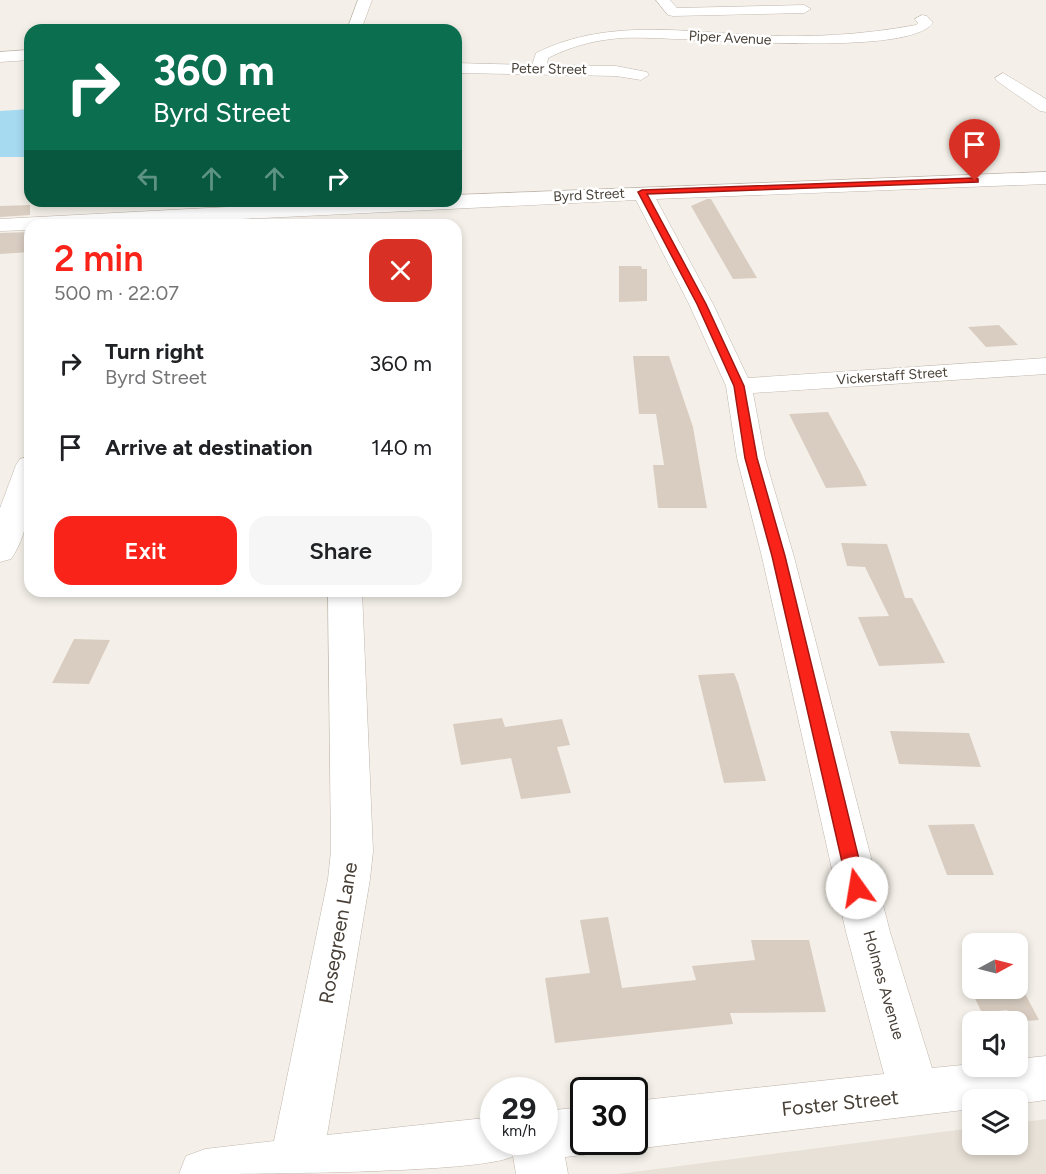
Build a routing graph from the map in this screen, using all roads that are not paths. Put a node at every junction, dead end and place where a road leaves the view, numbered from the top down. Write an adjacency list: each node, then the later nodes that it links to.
1 (365, 0): 7 (street)
2 (663, 0): 4 (street)
3 (803, 8): 4 (street)
4 (673, 12): 5 (street)
5 (651, 13)
6 (922, 19): 9 (street, Piper Avenue)
7 (356, 24)
8 (828, 27): 9 (street)
9 (842, 38): 13 (street, Piper Avenue)
10 (24, 55): 11 (street)
11 (0, 57)
12 (462, 68): 13 (street, Peter Street)
13 (539, 69): 14 (street, Peter Street)
14 (641, 75)
15 (1003, 78): 16 (street)
16 (1046, 107)
17 (1046, 178): 18 (street, Byrd Street)
18 (642, 192): 19 (street, Byrd Street); 25 (street, Holmes Avenue)
19 (462, 201)
20 (271, 207): 21 (street, Byrd Street)
21 (90, 219)
22 (24, 223): 23 (street, Byrd Street)
23 (0, 225)
24 (1046, 366): 25 (street, Vickerstaff Street)
25 (739, 386): 30 (street, Holmes Avenue)
26 (24, 482): 27 (street)
27 (0, 552)
28 (345, 597): 34 (street, Rosegreen Lane)
29 (1046, 1078): 30 (street, Foster Street)
30 (915, 1094): 31 (street, Foster Street)
31 (648, 1123)
32 (480, 1143): 34 (street)
33 (539, 1155): 36 (street)
34 (296, 1164): 35 (street)
35 (205, 1174)
36 (542, 1174)

